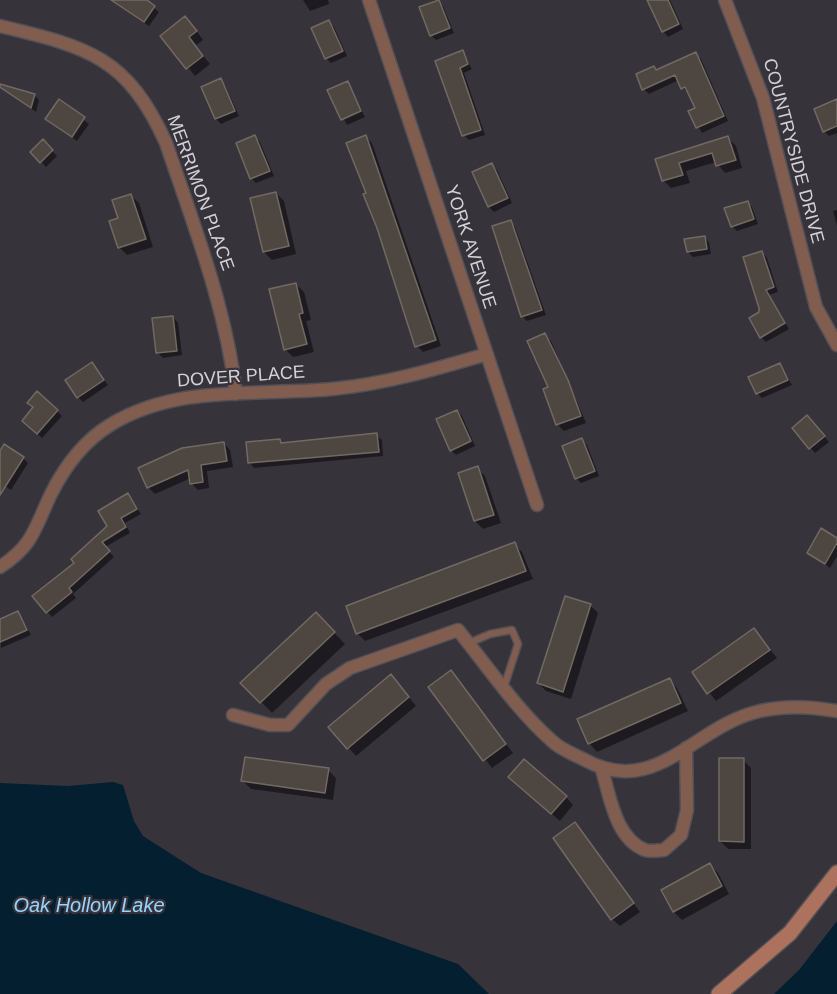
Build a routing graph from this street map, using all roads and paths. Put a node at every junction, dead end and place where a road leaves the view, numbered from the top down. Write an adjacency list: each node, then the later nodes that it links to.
1 (369, 0): 5 (street, YORK AVENUE)
2 (725, 0): 4 (street, COUNTRYSIDE DRIVE)
3 (0, 26): 6 (street, MERRIMON PLACE)
4 (837, 345)
5 (487, 354): 6 (street, DOVER PLACE); 7 (street, YORK AVENUE)
6 (236, 394): 8 (street, DOVER PLACE)
7 (537, 505)
8 (0, 567)
9 (469, 643): 10 (street); 10 (lane); 12 (street)
10 (504, 687): 14 (street)
11 (837, 711): 13 (street)
12 (233, 715)
13 (686, 748): 14 (street); 14 (street)
14 (602, 770)
15 (837, 873): 16 (street)
16 (719, 994)

